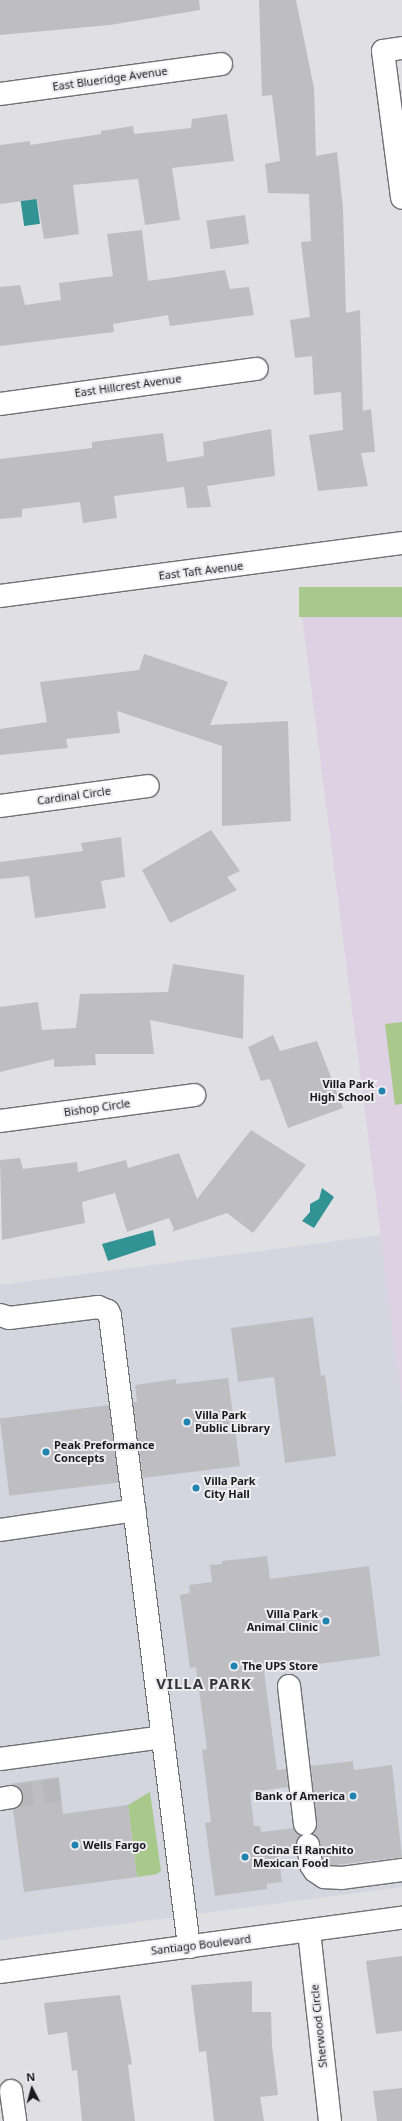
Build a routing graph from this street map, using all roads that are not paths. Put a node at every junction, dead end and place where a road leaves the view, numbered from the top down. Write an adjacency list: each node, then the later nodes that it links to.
1 (392, 49): 4 (street)
2 (221, 64): 3 (street, East Blueridge Avenue)
3 (0, 94)
4 (402, 198)
5 (257, 369): 6 (street, East Hillcrest Avenue)
6 (0, 404)
7 (402, 543): 8 (street, East Taft Avenue)
8 (0, 596)
9 (148, 786): 10 (street, Cardinal Circle)
10 (0, 806)
11 (194, 1095): 12 (street, Bishop Circle)
12 (0, 1121)
13 (0, 1315): 14 (street)
14 (135, 1510): 15 (street); 17 (street)
15 (0, 1530)
16 (289, 1686): 19 (street)
17 (163, 1737): 18 (street); 24 (street)
18 (0, 1759)
19 (305, 1824)
20 (308, 1845): 21 (street)
21 (402, 1870)
22 (402, 1918): 23 (street, Santiago Boulevard)
23 (309, 1931): 24 (street, Santiago Boulevard); 28 (street, Sherwood Circle)
24 (189, 1947): 25 (street, Santiago Boulevard)
25 (0, 1972)
26 (12, 2091): 27 (street)
27 (15, 2121)
28 (330, 2121)

